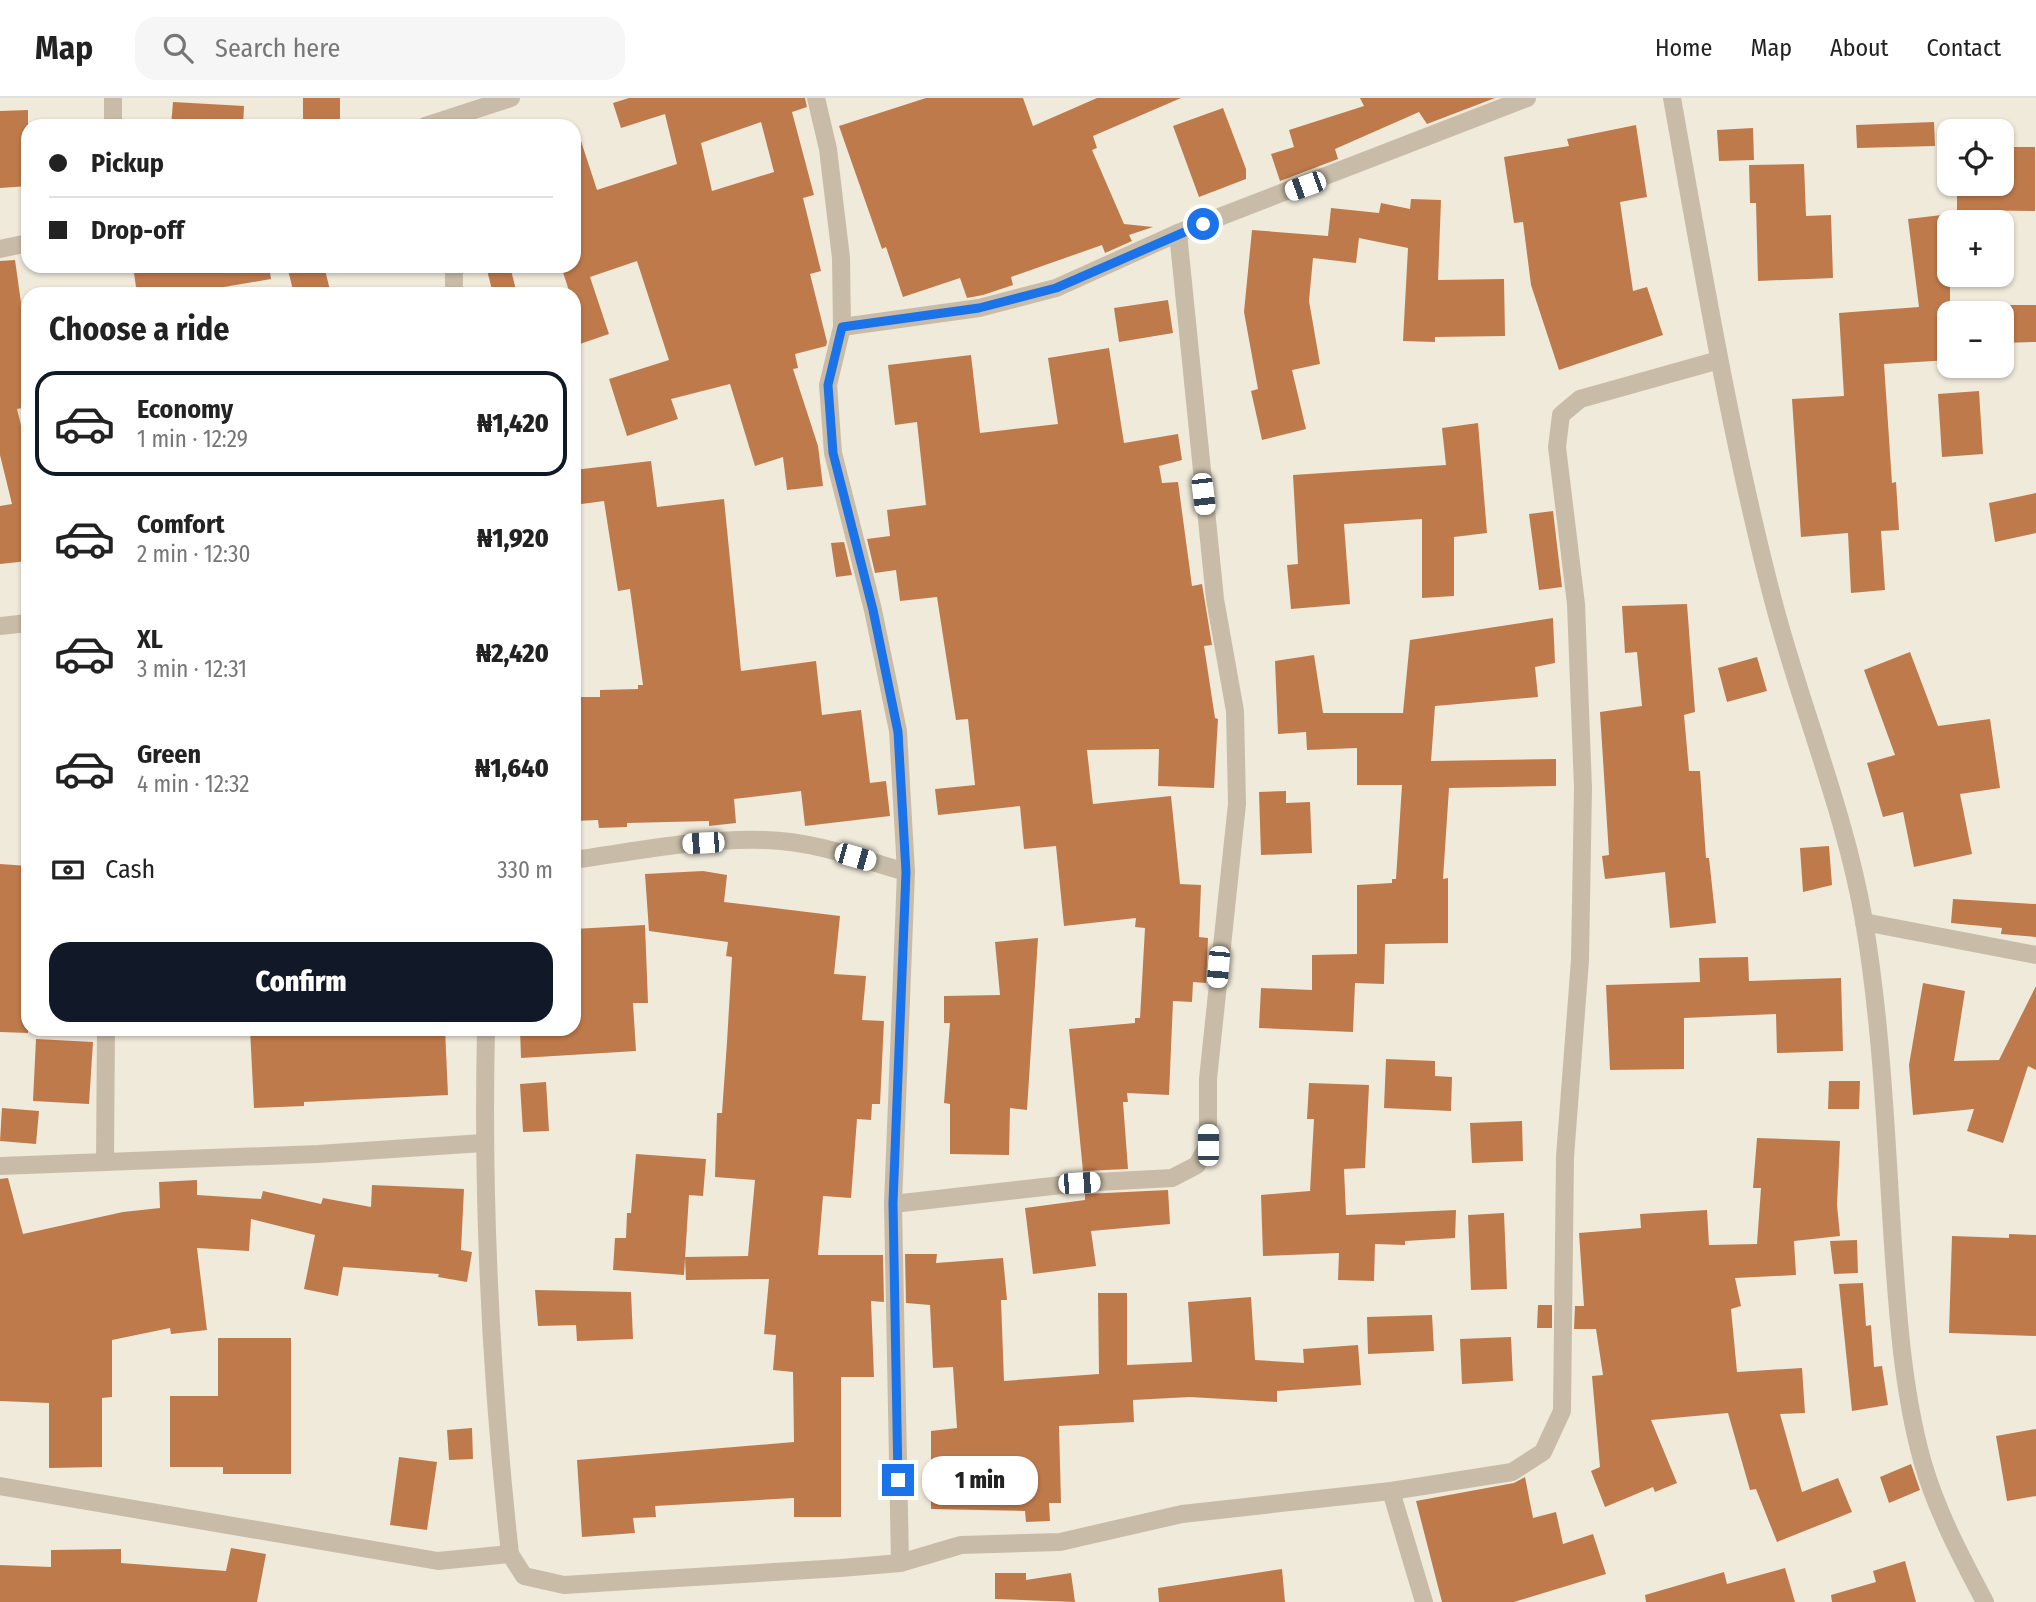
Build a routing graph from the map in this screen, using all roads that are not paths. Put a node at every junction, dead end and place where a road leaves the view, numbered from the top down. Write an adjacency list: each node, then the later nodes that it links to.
1 (113, 98): 6 (street)
2 (511, 98): 7 (street)
3 (816, 98): 11 (street)
4 (1527, 98): 8 (street)
5 (1672, 98): 12 (street)
6 (113, 119)
7 (464, 119)
8 (1178, 233): 11 (street); 24 (street)
9 (21, 244): 10 (street)
10 (0, 249)
11 (842, 327): 16 (street)
12 (1719, 360): 17 (street); 26 (street)
13 (21, 624): 14 (street)
14 (0, 626)
15 (581, 859): 16 (street)
16 (906, 872): 24 (street)
17 (1864, 922): 18 (street); 30 (street)
18 (2036, 955)
19 (106, 1036): 22 (street)
20 (486, 1036): 21 (street)
21 (484, 1143): 22 (street); 27 (street)
22 (104, 1162): 23 (street)
23 (0, 1166)
24 (893, 1203): 28 (street)
25 (0, 1486): 27 (street)
26 (1391, 1491): 28 (street); 29 (street)
27 (510, 1555): 28 (street)
28 (900, 1563)
29 (1424, 1602)
30 (1985, 1602)

